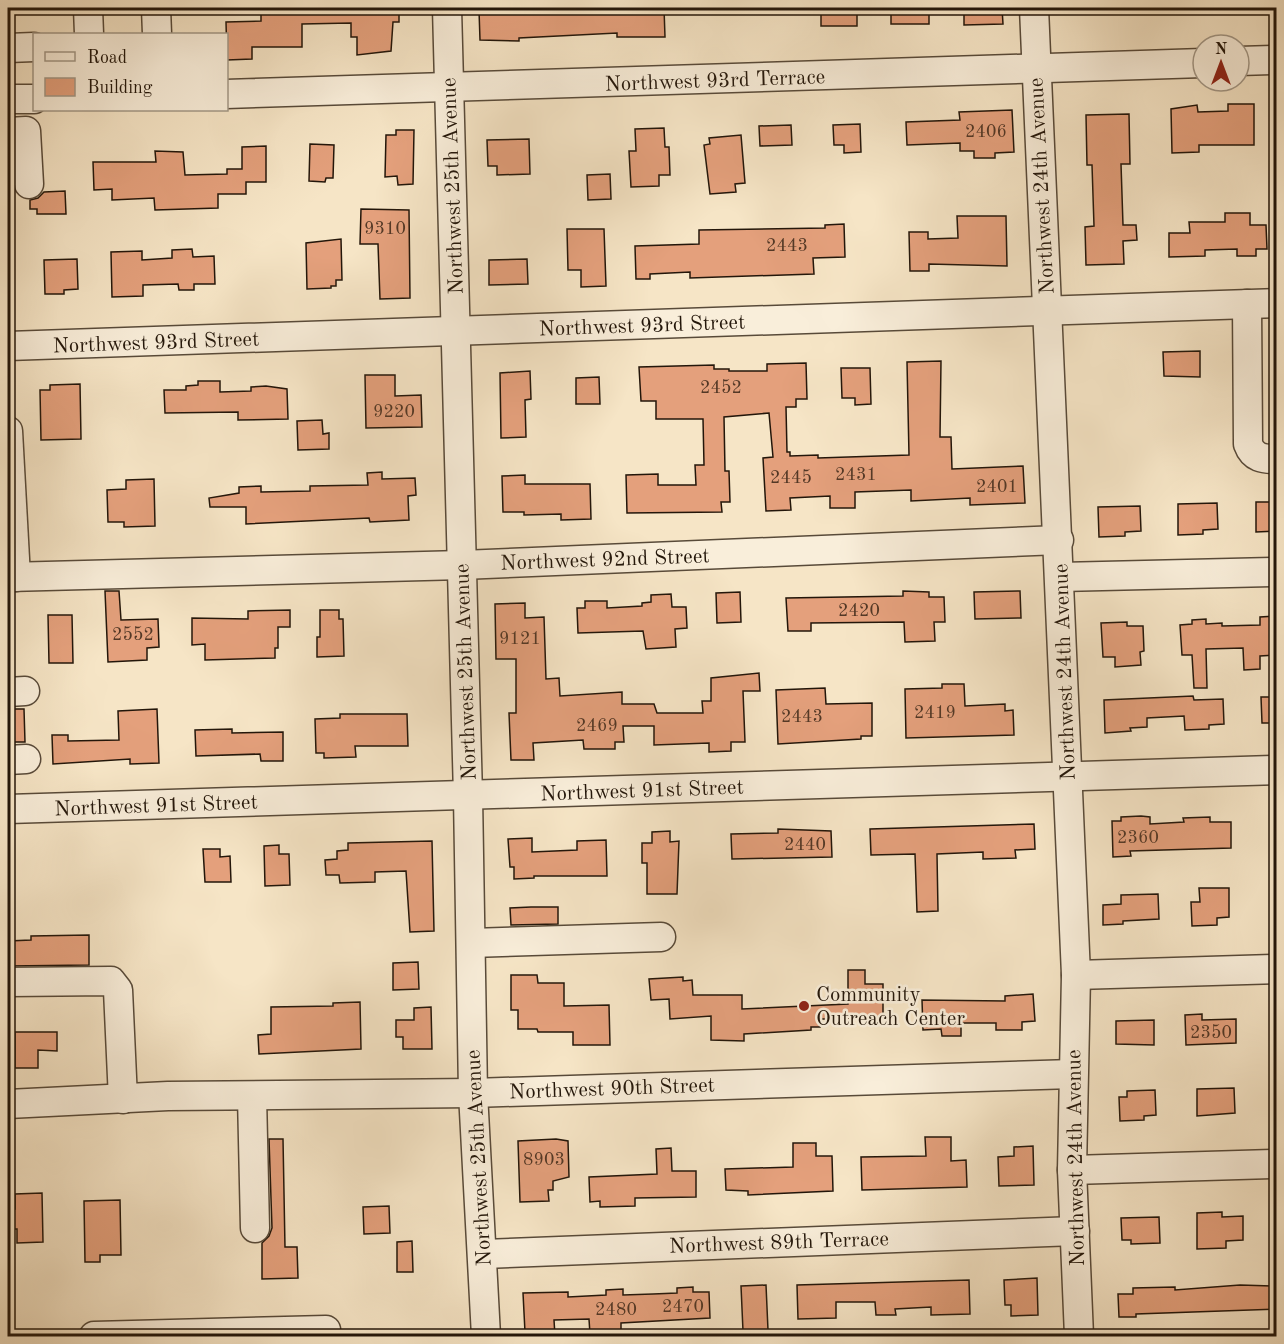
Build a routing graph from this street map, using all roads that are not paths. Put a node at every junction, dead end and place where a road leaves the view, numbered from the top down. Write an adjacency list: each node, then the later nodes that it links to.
1 (88, 8): 5 (street)
2 (156, 8): 6 (street)
3 (447, 8): 13 (street, Northwest 25th Avenue)
4 (1034, 8): 12 (street, Northwest 24th Avenue)
5 (89, 33)
6 (157, 33)
7 (33, 47): 8 (street)
8 (8, 48)
9 (1276, 60): 10 (street)
10 (1251, 61)
11 (1191, 63): 12 (street, Northwest 93rd Terrace)
12 (1035, 69): 13 (street, Northwest 93rd Terrace); 21 (street, Northwest 24th Avenue)
13 (449, 89): 14 (street, Northwest 93rd Terrace); 22 (street, Northwest 25th Avenue)
14 (228, 94)
15 (8, 99): 16 (street)
16 (33, 99)
17 (8, 132): 18 (street)
18 (28, 184)
19 (1276, 303): 20 (street, Northwest 93rd Street)
20 (1247, 304): 21 (street, Northwest 93rd Street); 25 (street)
21 (1047, 310): 22 (street, Northwest 93rd Street); 26 (street, Northwest 24th Avenue)
22 (455, 332): 23 (street, Northwest 93rd Street); 27 (street, Northwest 25th Avenue)
23 (8, 346)
24 (8, 431): 29 (street)
25 (1276, 459)
26 (1059, 540): 27 (street, Northwest 92nd Street); 30 (street, Northwest 24th Avenue)
27 (462, 565): 29 (street, Northwest 92nd Street); 33 (street, Northwest 25th Avenue)
28 (1276, 572): 30 (street)
29 (12, 577)
30 (1060, 577): 32 (street, Northwest 24th Avenue)
31 (1276, 770): 32 (street, Northwest 91st Street)
32 (1068, 776): 33 (street, Northwest 91st Street); 38 (street, Northwest 24th Avenue)
33 (468, 796): 34 (street, Northwest 91st Street); 36 (street, Northwest 25th Avenue)
34 (8, 809)
35 (661, 937): 36 (street)
36 (471, 943): 41 (street, Northwest 25th Avenue)
37 (1276, 969): 38 (street)
38 (1076, 975): 40 (street, Northwest 24th Avenue)
39 (8, 982): 43 (street)
40 (1073, 1074): 41 (street, Northwest 90th Street); 46 (street, Northwest 24th Avenue)
41 (473, 1093): 42 (street, Northwest 90th Street); 49 (street, Northwest 25th Avenue)
42 (252, 1096): 43 (street, Northwest 90th Street); 47 (street)
43 (123, 1099): 44 (street, Northwest 90th Street)
44 (8, 1104)
45 (1276, 1164): 46 (street)
46 (1072, 1170): 48 (street, Northwest 24th Avenue)
47 (255, 1228)
48 (1075, 1231): 49 (street, Northwest 89th Terrace); 53 (street, Northwest 24th Avenue)
49 (484, 1254): 52 (street, Northwest 25th Avenue)
50 (326, 1330): 51 (street)
51 (94, 1336)
52 (486, 1336)
53 (1079, 1336)

